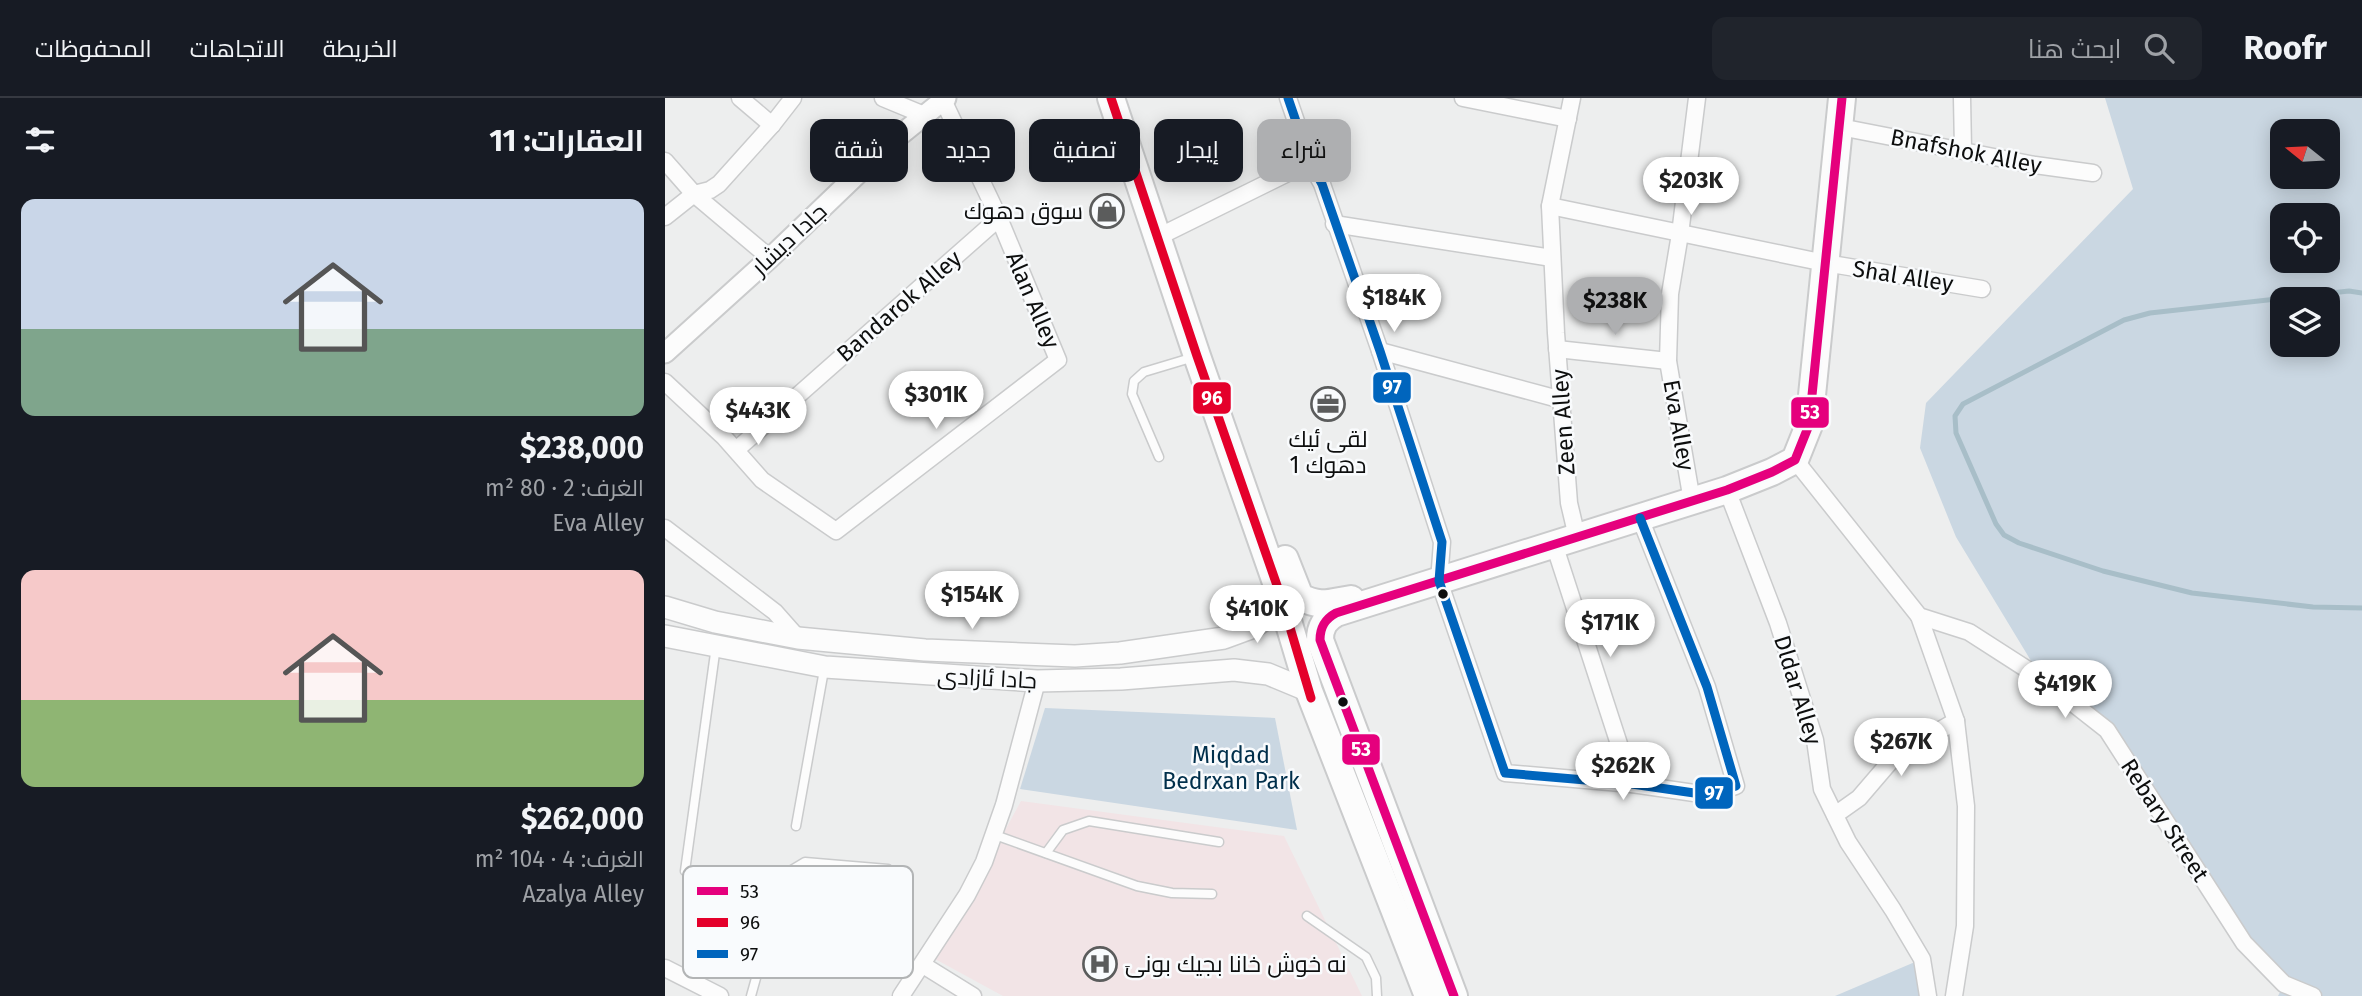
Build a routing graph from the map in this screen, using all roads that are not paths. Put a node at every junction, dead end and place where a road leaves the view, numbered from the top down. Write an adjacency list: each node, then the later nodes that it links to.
1 (740, 98): 15 (street)
2 (793, 98): 15 (street)
3 (883, 98): 12 (street)
4 (1111, 98): 28 (highway)
5 (1288, 98): 13 (street)
6 (1463, 98): 14 (street)
7 (1572, 98): 14 (street, Zeen Alley)
8 (1697, 98): 27 (street, Eva Alley)
9 (1842, 98): 16 (highway)
10 (1962, 98): 17 (street)
11 (945, 99): 12 (street, جادا دیشار); 25 (street, Alan Alley)
12 (924, 115): 29 (street, جادا دیشار)
13 (1295, 119)
14 (1568, 119): 23 (street, Zeen Alley)
15 (772, 125): 22 (street)
16 (1840, 127): 17 (street, Bnafshok Alley); 31 (highway)
17 (1963, 149): 19 (street, Bnafshok Alley)
18 (665, 161): 22 (street)
19 (2093, 173)
20 (1269, 182): 28 (street)
21 (1321, 182): 26 (street)
22 (694, 194): 24 (street); 29 (street)
23 (1550, 206): 27 (street, Shal Alley); 30 (street, Zeen Alley)
24 (665, 217)
25 (999, 218): 40 (street, Bandarok Alley); 40 (street, Alan Alley)
26 (1334, 223): 30 (street); 34 (street)
27 (1681, 234): 31 (street, Shal Alley); 37 (street, Eva Alley)
28 (1158, 237): 36 (highway)
29 (770, 258): 35 (street, جادا دیشار)
30 (1552, 258): 33 (street, Zeen Alley)
31 (1825, 263): 32 (street, Shal Alley); 42 (highway)
32 (1982, 289)
33 (1557, 349): 37 (street); 39 (street, Zeen Alley)
34 (1380, 351): 39 (street); 49 (street)
35 (665, 353)
36 (1197, 356): 41 (lane); 45 (highway)
37 (1668, 361): 44 (street, Eva Alley)
38 (665, 382): 40 (street)
39 (1562, 400): 48 (street, Zeen Alley)
40 (736, 450)
41 (1159, 457)
42 (1795, 460): 43 (highway); 53 (street)
43 (1727, 490): 44 (highway); 64 (street, Dldar Alley)
44 (1692, 501): 46 (highway)
45 (1248, 503): 50 (highway); 51 (highway)
46 (1640, 517): 48 (highway); 63 (street)
47 (665, 528): 55 (street)
48 (1566, 541): 49 (highway); 63 (street, Zeen Alley)
49 (1439, 581): 51 (highway); 63 (street)
50 (1280, 594): 56 (main road, جادا ئازادی); 61 (highway)
51 (1388, 597): 86 (highway)
52 (665, 607): 55 (main road, جادا ئازادی)
53 (1919, 616): 62 (street); 79 (street, Rebary Street)
54 (665, 636): 57 (main road, جادا ئازادی)
55 (798, 638): 56 (main road, جادا ئازادی)
56 (1224, 638): 59 (main road)
57 (716, 646): 58 (main road, جادا ئازادی); 69 (lane)
58 (825, 667): 60 (main road, جادا ئازادی); 65 (lane)
59 (1234, 670): 60 (main road, جادا ئازادی); 61 (main road, جادا ئازادی)
60 (1037, 681): 66 (street)
61 (1309, 691): 85 (highway)
62 (1956, 721): 64 (street); 88 (street)
63 (1632, 784)
64 (1835, 816): 87 (street, Dldar Alley)
65 (796, 826)
66 (995, 835): 68 (lane); 74 (street)
67 (1219, 842): 68 (lane)
68 (1046, 853): 72 (lane)
69 (686, 866)
70 (798, 866): 71 (lane)
71 (852, 866)
72 (1212, 894)
73 (1307, 916): 84 (lane)
74 (923, 965): 82 (street); 83 (street)
75 (665, 968): 76 (street)
76 (683, 977)
77 (685, 978): 80 (street)
78 (756, 978): 81 (lane)
79 (2281, 990): 89 (street, Rebary Street)
80 (720, 996)
81 (751, 996)
82 (901, 996)
83 (973, 996)
84 (1377, 996)
85 (1428, 996)
86 (1454, 996)
87 (1928, 996)
88 (1954, 996)
89 (2313, 996)

